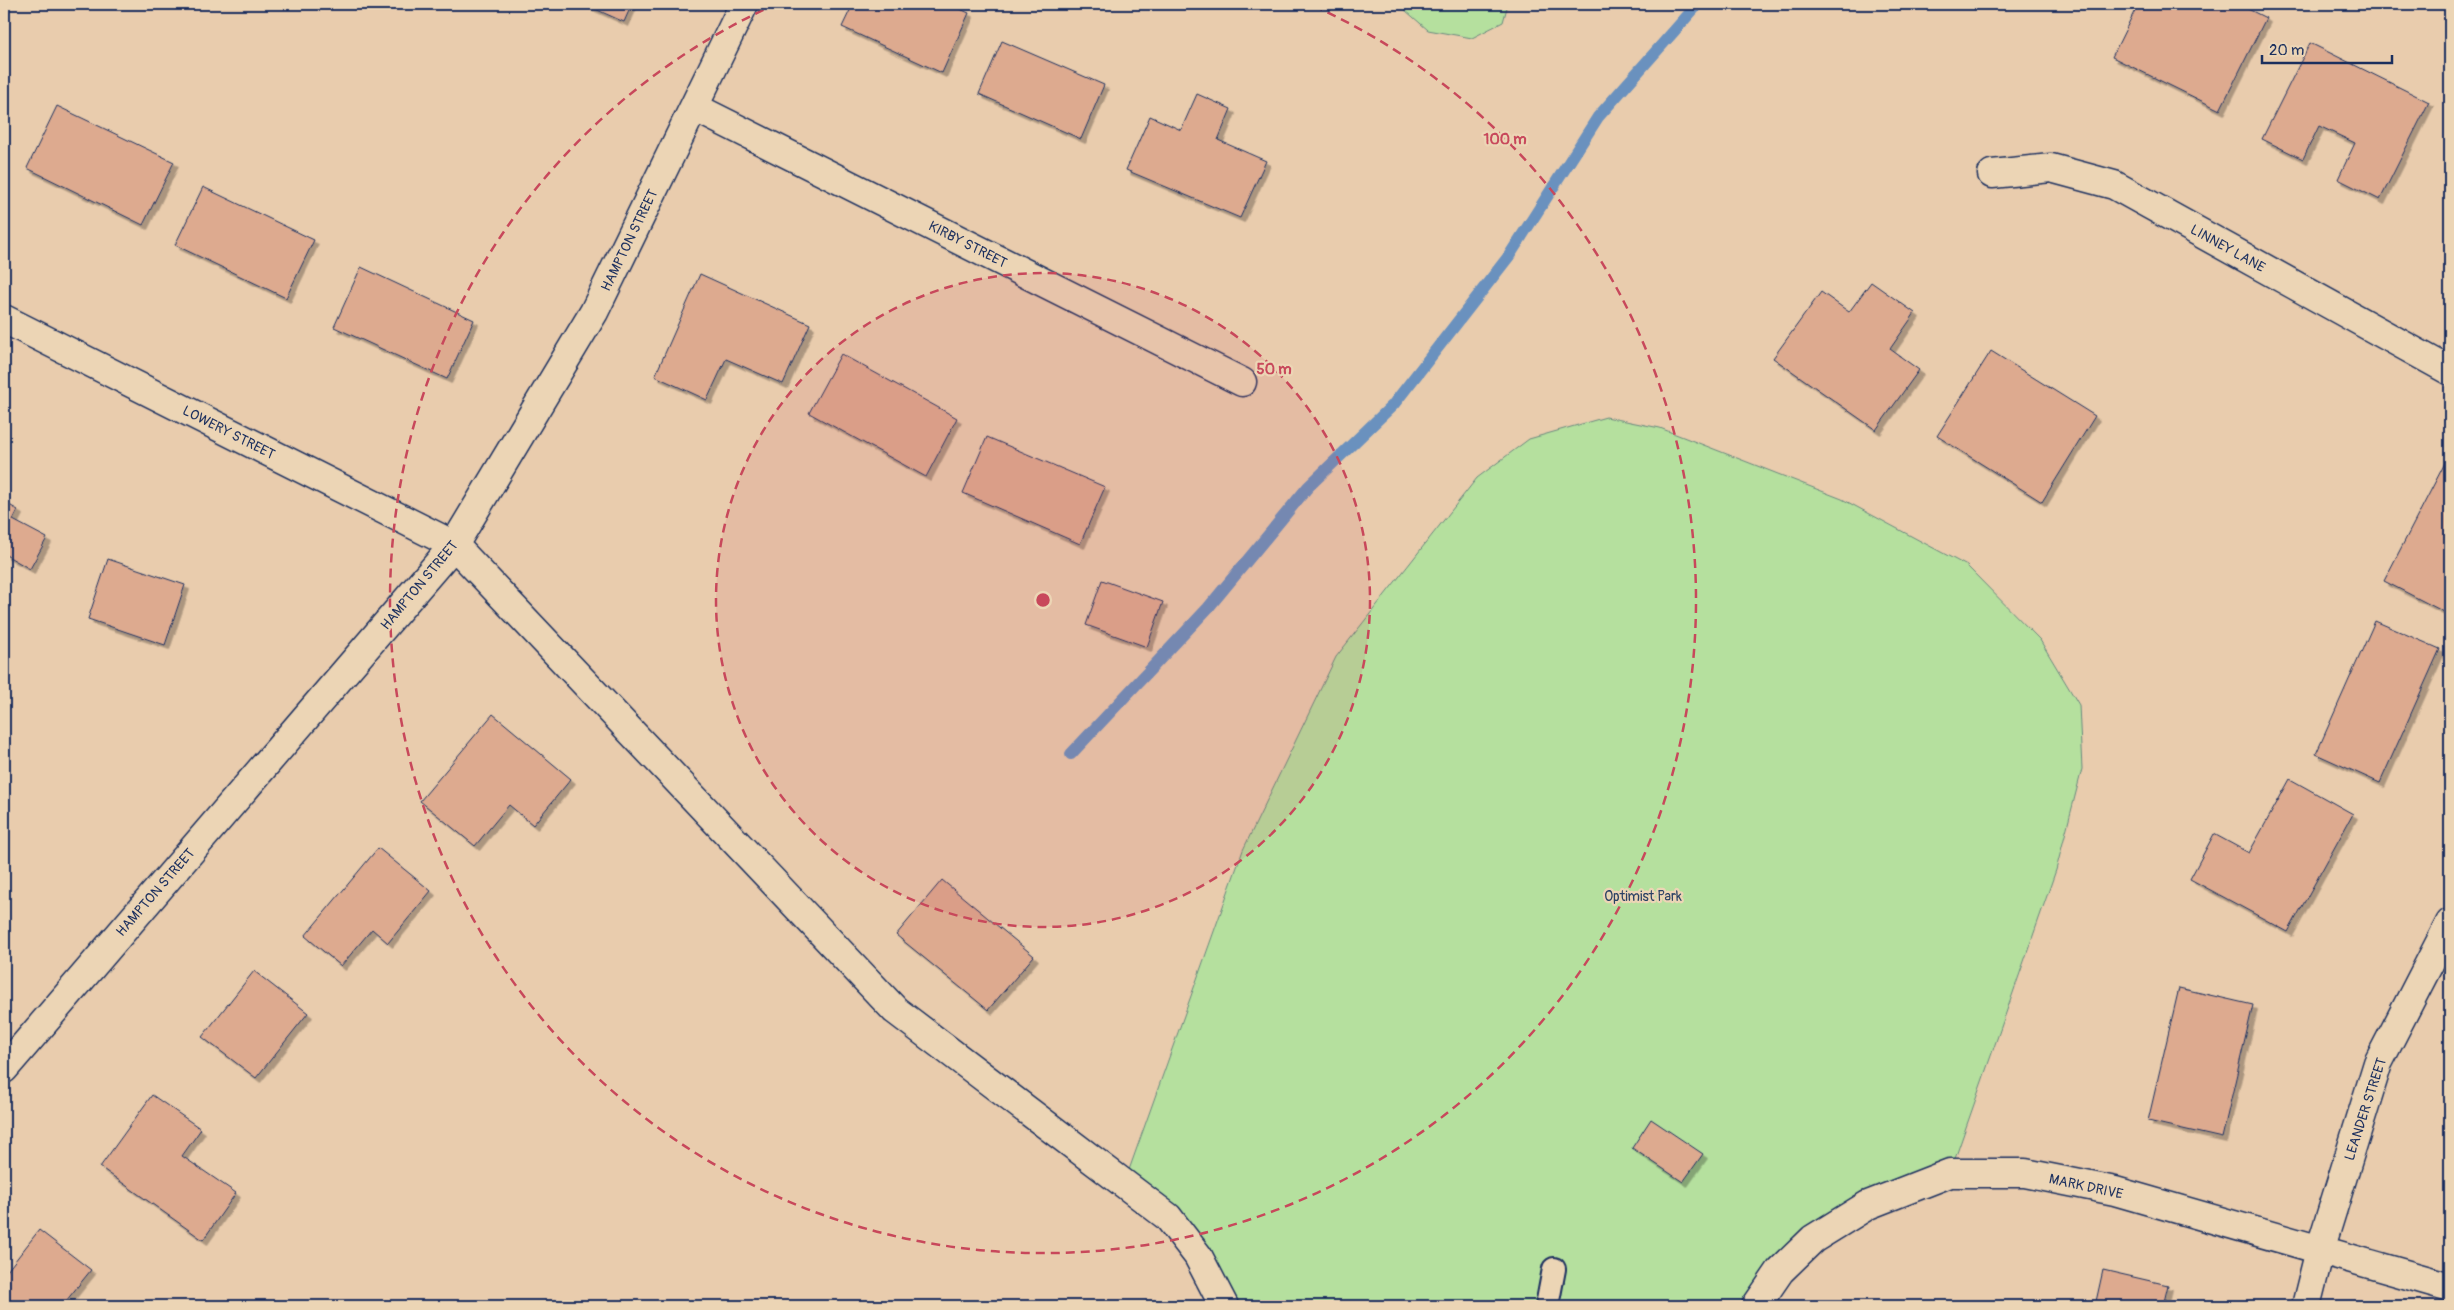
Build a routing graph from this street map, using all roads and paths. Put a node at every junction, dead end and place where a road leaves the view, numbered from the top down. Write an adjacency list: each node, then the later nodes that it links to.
1 (744, 4): 2 (street, HAMPTON STREET)
2 (694, 107): 6 (street, KIRBY STREET); 7 (street, HAMPTON STREET)
3 (1992, 174): 5 (street, LINNEY LANE)
4 (4, 319): 7 (street, LOWERY STREET)
5 (2450, 371)
6 (1242, 382)
7 (454, 545): 9 (street, HAMPTON STREET); 13 (street, LOWERY STREET)
8 (2450, 923): 10 (street, LEANDER STREET)
9 (4, 1069)
10 (2320, 1250): 12 (street, MARK DRIVE); 15 (street, MARK DRIVE); 16 (street, LEANDER STREET)
11 (1554, 1269): 14 (lane)
12 (2450, 1287)
13 (1224, 1306)
14 (1547, 1306)
15 (1756, 1306)
16 (2306, 1306)

